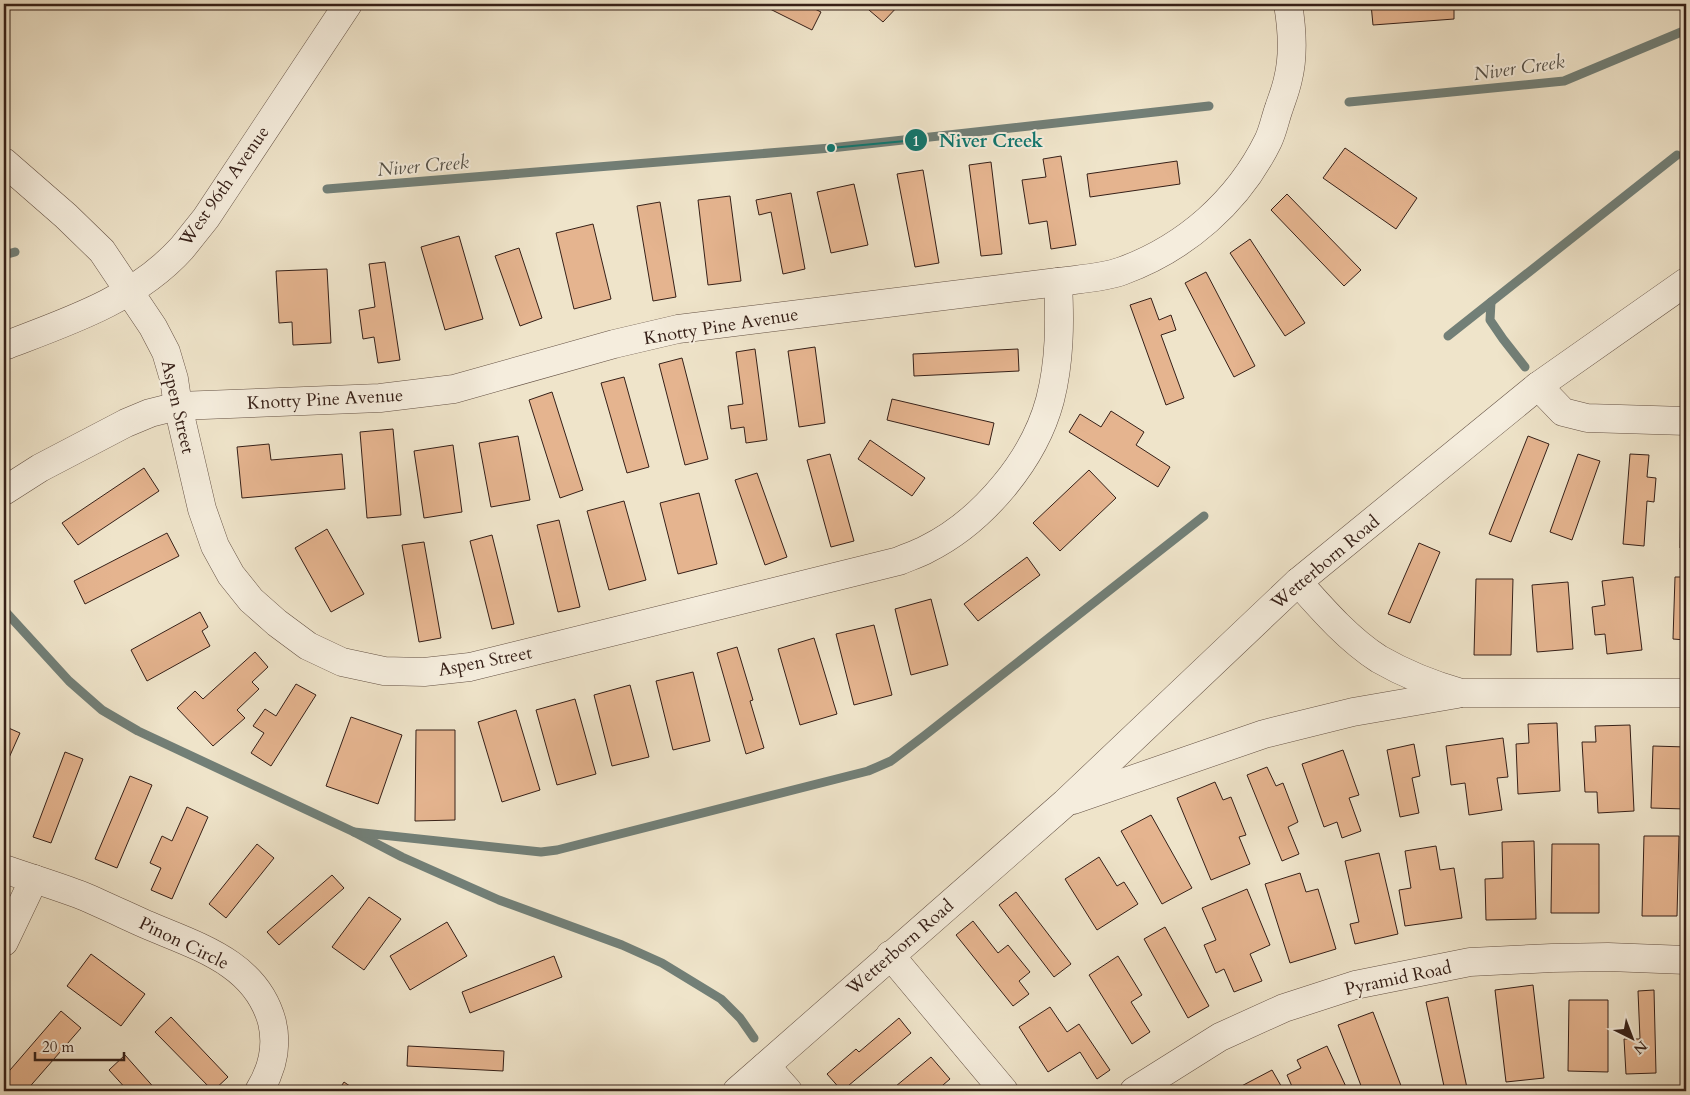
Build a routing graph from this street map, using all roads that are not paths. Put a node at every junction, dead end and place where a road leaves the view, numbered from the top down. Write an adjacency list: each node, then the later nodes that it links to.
1 (348, 4): 6 (street, West 96th Avenue)
2 (1288, 4): 4 (street, Knotty Pine Avenue)
3 (4, 162): 6 (street, Aspen Street)
4 (1058, 282): 9 (street, Knotty Pine Avenue); 9 (street, Aspen Street)
5 (1686, 282): 8 (street, Wetterborn Road)
6 (129, 290): 7 (street, West 96th Avenue); 9 (street, Aspen Street)
7 (4, 346)
8 (1538, 386): 10 (street); 12 (street, Wetterborn Road)
9 (178, 406): 11 (street, Knotty Pine Avenue)
10 (1686, 422)
11 (4, 491)
12 (1298, 582): 13 (street); 15 (street, Wetterborn Road)
13 (1461, 693): 14 (street); 15 (street, Wetterborn Road)
14 (1686, 693)
15 (1065, 803): 19 (street, Wetterborn Road)
16 (4, 869): 17 (street, Pinon Circle)
17 (34, 879): 18 (street); 22 (street, Pinon Circle)
18 (4, 942)
19 (890, 955): 21 (street, Wetterborn Road); 25 (street)
20 (1686, 960): 26 (street, Pyramid Road)
21 (766, 1066): 23 (street, Wetterborn Road); 24 (street)
22 (259, 1091)
23 (737, 1091)
24 (788, 1091)
25 (1004, 1091)
26 (1134, 1091)

